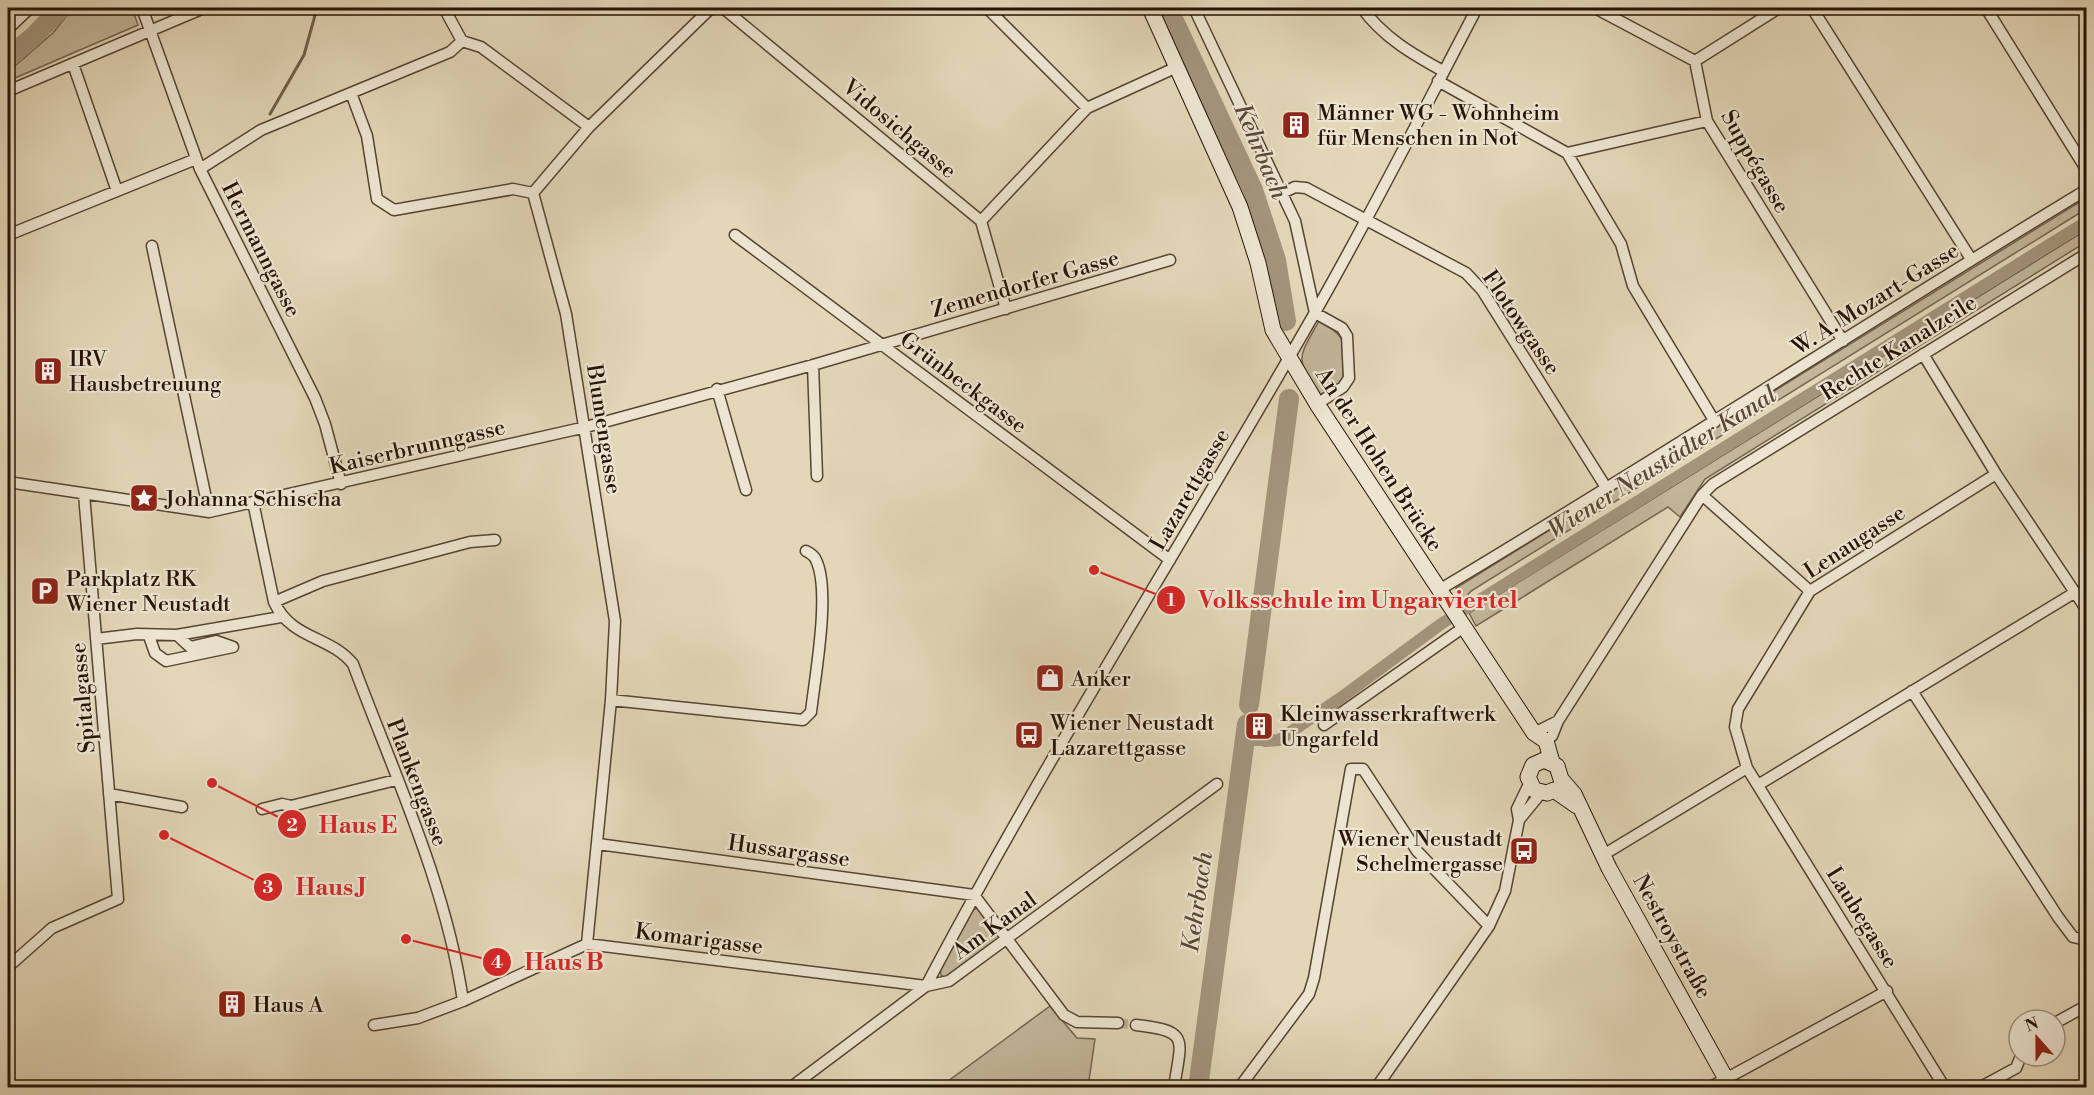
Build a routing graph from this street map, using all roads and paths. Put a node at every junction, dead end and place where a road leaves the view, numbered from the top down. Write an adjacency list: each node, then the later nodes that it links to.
1 (30, 8): 16 (street)
2 (142, 8): 17 (street, Hermanngasse)
3 (204, 8): 17 (street)
4 (444, 8): 18 (street)
5 (711, 8): 27 (street)
6 (723, 8): 36 (street, Vidosichgasse)
7 (987, 8): 25 (street)
8 (1150, 8): 21 (street, An der Hohen Brücke)
9 (1194, 8): 34 (street)
10 (1362, 8): 22 (street)
11 (1477, 8): 22 (street, Lazarettgasse)
12 (1595, 8): 19 (street)
13 (1779, 8): 19 (street)
14 (1812, 8): 41 (street)
15 (1986, 8): 30 (street)
16 (8, 29)
17 (150, 30): 20 (street); 29 (street, Hermanngasse)
18 (462, 41): 24 (street); 27 (street)
19 (1695, 61): 26 (street, Suppégasse)
20 (73, 64): 23 (street); 32 (street)
21 (1177, 67): 25 (street); 48 (street, An der Hohen Brücke)
22 (1441, 76): 28 (street); 35 (street, Lazarettgasse)
23 (8, 91)
24 (351, 93): 29 (street); 33 (street)
25 (1087, 108): 36 (street)
26 (1707, 121): 28 (street); 45 (street, Suppégasse)
27 (589, 127): 33 (street)
28 (1567, 153): 52 (street)
29 (198, 164): 32 (street); 57 (street, Hermanngasse)
30 (2086, 169)
31 (2086, 190): 41 (street, W. A. Mozart-Gasse)
32 (117, 191): 37 (street)
33 (532, 193): 53 (street, Blumengasse)
34 (1282, 193): 35 (street, Flotowgasse); 44 (street)
35 (1365, 219): 44 (street, Lazarettgasse); 58 (street, Flotowgasse)
36 (981, 220): 43 (street)
37 (8, 235)
38 (735, 235): 46 (street, Grünbeckgasse)
39 (152, 246): 63 (street)
40 (2086, 254): 47 (street, Rechte Kanalzeile)
41 (1971, 259): 45 (street, W. A. Mozart-Gasse)
42 (1170, 260): 43 (street, Zemendorfer Gasse)
43 (1006, 309): 46 (street, Zemendorfer Gasse)
44 (1315, 313): 48 (street, Lazarettgasse); 51 (street)
45 (1843, 341): 52 (street, W. A. Mozart-Gasse)
46 (881, 345): 49 (street, Zemendorfer Gasse); 66 (street, Grünbeckgasse)
47 (1923, 354): 54 (street); 61 (street, Rechte Kanalzeile)
48 (1289, 358): 51 (street, An der Hohen Brücke); 66 (street, Lazarettgasse)
49 (813, 365): 50 (street, Zemendorfer Gasse); 55 (street)
50 (717, 390): 53 (street, Zemendorfer Gasse); 59 (street)
51 (1317, 404): 69 (street, An der Hohen Brücke)
52 (1715, 422): 58 (street, W. A. Mozart-Gasse)
53 (586, 427): 57 (street, Kaiserbrunngasse); 78 (street, Blumengasse)
54 (1996, 474): 67 (street, Lenaugasse); 68 (street)
55 (817, 476)
56 (8, 482): 60 (street, Kaiserbrunngasse)
57 (340, 484): 62 (street, Kaiserbrunngasse)
58 (1607, 489): 69 (street, W. A. Mozart-Gasse)
59 (746, 490)
60 (84, 494): 63 (street, Kaiserbrunngasse); 76 (street, Spitalgasse)
61 (1702, 495): 67 (street); 80 (street, Rechte Kanalzeile)
62 (253, 502): 63 (street, Kaiserbrunngasse); 70 (street, Plankengasse)
63 (209, 512)
64 (495, 540): 70 (street)
65 (806, 551): 78 (street)
66 (1170, 560): 92 (street, Lazarettgasse)
67 (1810, 591): 82 (street, Lenaugasse)
68 (2074, 592): 71 (street); 77 (street)
69 (1442, 594): 73 (street, An der Hohen Brücke)
70 (274, 602): 72 (street, Plankengasse)
71 (2086, 609)
72 (281, 617): 74 (street); 83 (street, Plankengasse)
73 (1463, 625): 79 (street); 80 (street, An der Hohen Brücke)
74 (177, 635): 75 (street); 75 (street)
75 (149, 636): 76 (street)
76 (96, 639): 87 (street, Spitalgasse)
77 (1912, 691): 85 (street); 95 (street)
78 (611, 700): 90 (street, Blumengasse)
79 (1324, 725)
80 (1540, 737): 81 (street, An der Hohen Brücke)
81 (1545, 762): 86 (street, Nestroystraße); 86 (street)
82 (1747, 768): 85 (street, Laubegasse); 91 (street)
83 (396, 780): 89 (street); 100 (street, Plankengasse)
84 (1217, 784): 94 (street, Am Kanal)
85 (1758, 785): 99 (street, Laubegasse)
86 (1546, 787): 91 (street, Nestroystraße); 93 (street)
87 (110, 794): 88 (street); 97 (street, Spitalgasse)
88 (182, 807)
89 (262, 808)
90 (598, 844): 92 (street, Hussargasse); 96 (street, Blumengasse)
91 (1603, 855): 107 (street, Nestroystraße)
92 (974, 895): 94 (street); 98 (street, Lazarettgasse)
93 (1489, 926): 110 (street); 111 (street)
94 (1010, 939): 98 (street, Am Kanal); 103 (street)
95 (2086, 940)
96 (587, 944): 98 (street, Komarigasse); 100 (street)
97 (8, 967)
98 (926, 986): 108 (street, Am Kanal)
99 (1887, 991): 107 (street); 113 (street, Laubegasse)
100 (463, 1000): 104 (street)
101 (2086, 1006): 102 (street)
102 (2067, 1016)
103 (1112, 1023)
104 (374, 1025)
105 (1136, 1025): 109 (street)
106 (2016, 1068): 114 (street)
107 (1729, 1083): 112 (street)
108 (790, 1088)
109 (1174, 1088)
110 (1239, 1088)
111 (1376, 1088)
112 (1709, 1088)
113 (1945, 1088)
114 (1979, 1088)

